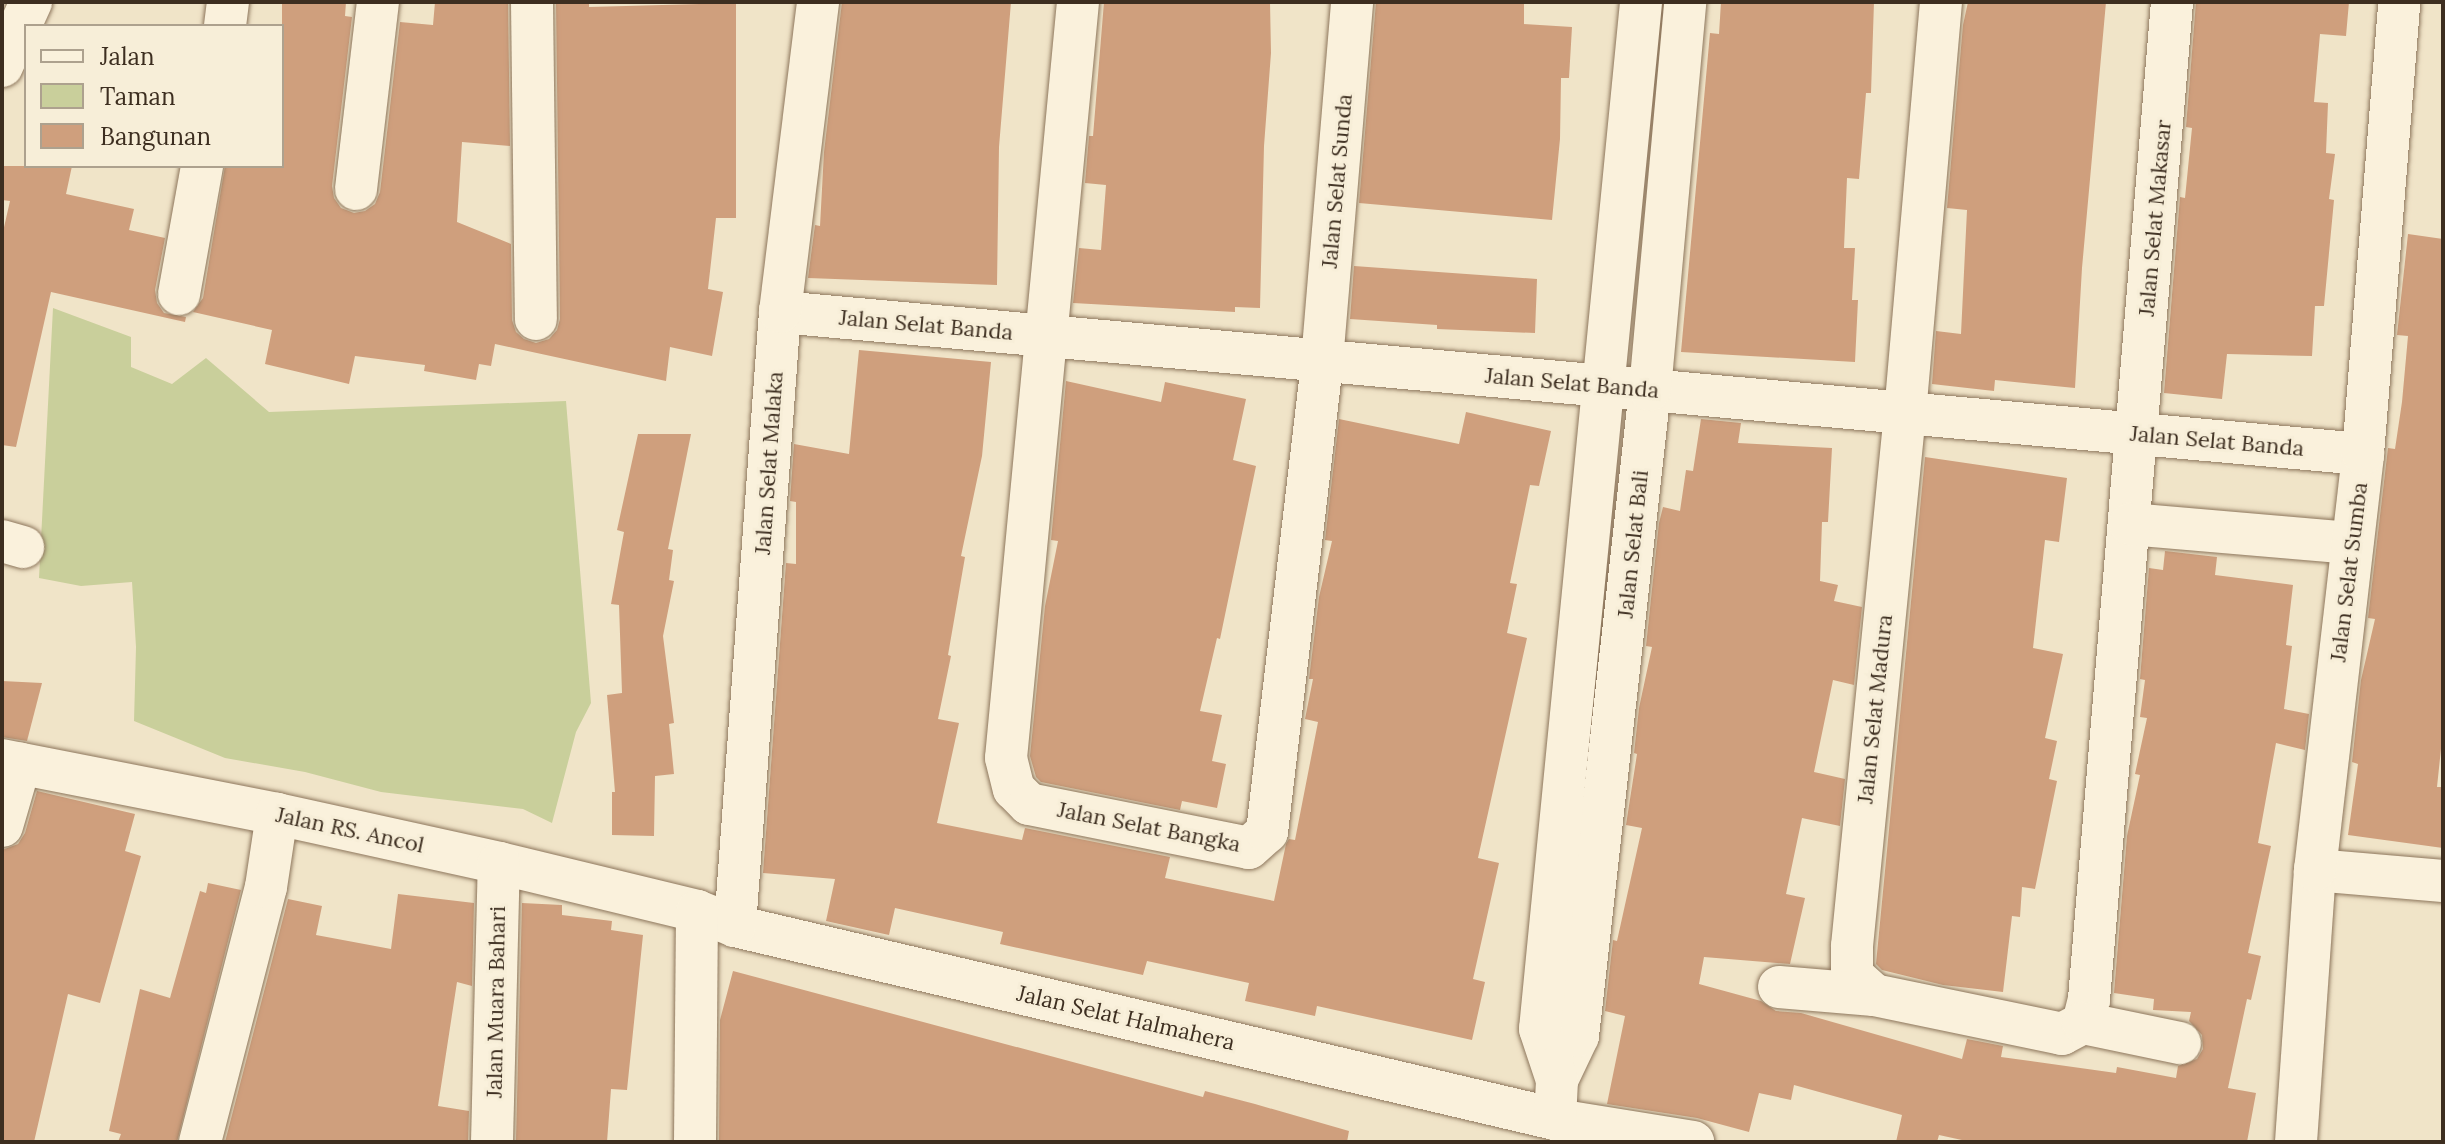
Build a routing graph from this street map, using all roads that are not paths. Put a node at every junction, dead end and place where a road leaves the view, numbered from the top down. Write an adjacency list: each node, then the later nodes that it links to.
1 (31, 2): 14 (street)
2 (228, 2): 13 (street)
3 (378, 2): 16 (street)
4 (532, 2): 19 (street)
5 (818, 2): 18 (street, Jalan Selat Malaka)
6 (1078, 2): 20 (street)
7 (1352, 2): 21 (street, Jalan Selat Sunda)
8 (1641, 2): 22 (street, Jalan Selat Bali)
9 (1685, 2): 23 (street, Jalan Selat Bali)
10 (1941, 2): 24 (street)
11 (2172, 2): 25 (street, Jalan Selat Makasar)
12 (2399, 2): 26 (street, Jalan Selat Sumba)
13 (225, 24)
14 (2, 66)
15 (202, 168): 17 (street)
16 (356, 189)
17 (179, 294)
18 (780, 312): 20 (street, Jalan Selat Banda); 35 (street, Jalan Selat Malaka)
19 (536, 319)
20 (1045, 336): 21 (street, Jalan Selat Banda); 21 (street, Jalan Selat Bangka)
21 (1322, 361): 22 (street, Jalan Selat Banda)
22 (1606, 386): 23 (street, Jalan Selat Banda); 40 (street, Jalan Selat Bali)
23 (1650, 390): 24 (street, Jalan Selat Banda); 40 (street, Jalan Selat Bali)
24 (1905, 413): 25 (street, Jalan Selat Banda); 37 (street, Jalan Selat Madura)
25 (2138, 434): 26 (street, Jalan Selat Banda); 27 (street)
26 (2363, 454): 28 (street, Jalan Selat Sumba)
27 (2130, 524): 28 (street); 38 (street)
28 (2352, 543): 33 (street, Jalan Selat Sumba)
29 (11, 762): 30 (street, Jalan RS. Ancol); 31 (street)
30 (277, 814): 32 (street, Jalan RS. Ancol); 41 (street)
31 (2, 826)
32 (499, 863): 35 (street, Jalan RS. Ancol); 42 (street, Jalan Muara Bahari)
33 (2315, 870): 34 (street); 45 (street, Jalan Selat Sumba)
34 (2443, 881)
35 (715, 918): 40 (street, Jalan Selat Halmahera); 43 (street)
36 (1779, 987): 37 (street)
37 (1874, 995): 38 (street)
38 (2083, 1023): 39 (street)
39 (2180, 1043)
40 (1556, 1115): 44 (street, Jalan Selat Halmahera)
41 (200, 1142)
42 (492, 1142)
43 (695, 1142)
44 (1693, 1142)
45 (2296, 1142)

